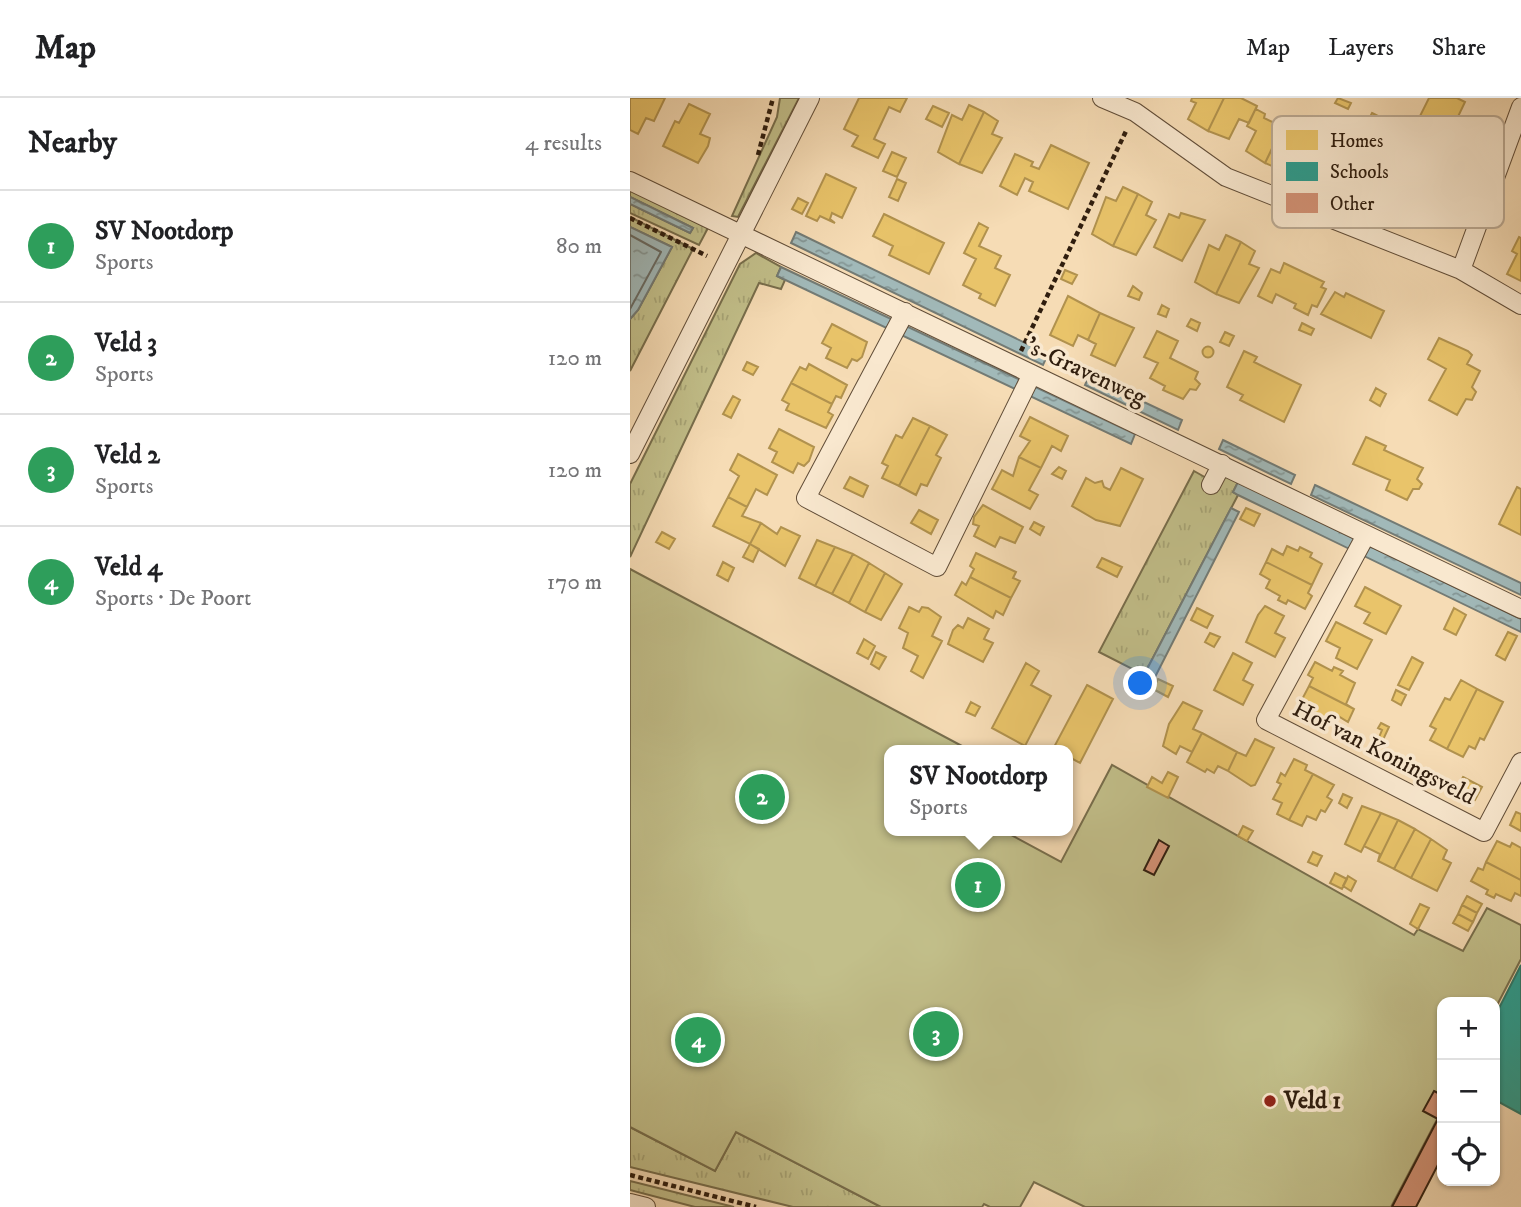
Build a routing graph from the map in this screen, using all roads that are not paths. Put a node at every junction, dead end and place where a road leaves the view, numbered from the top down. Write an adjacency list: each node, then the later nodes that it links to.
1 (810, 98): 10 (street)
2 (1102, 98): 3 (street)
3 (1139, 105): 7 (street)
4 (1521, 107): 5 (street)
5 (1504, 153)
6 (630, 181): 10 (street, 's-Gravenweg)
7 (1272, 195)
8 (1355, 228): 11 (street)
9 (1476, 228): 11 (street)
10 (743, 235): 13 (street, 's-Gravenweg); 15 (street)
11 (1461, 270): 12 (street)
12 (1521, 305)
13 (903, 315): 14 (street, 's-Gravenweg); 14 (street)
14 (1030, 377): 16 (street, 's-Gravenweg)
15 (630, 454)
16 (1222, 464): 17 (street); 18 (street, 's-Gravenweg)
17 (1212, 485)
18 (1365, 537): 19 (street, 's-Gravenweg); 20 (street, Hof van Koningsveld)
19 (1521, 608)
20 (1521, 762)
21 (630, 1203): 22 (street)
22 (646, 1207)

